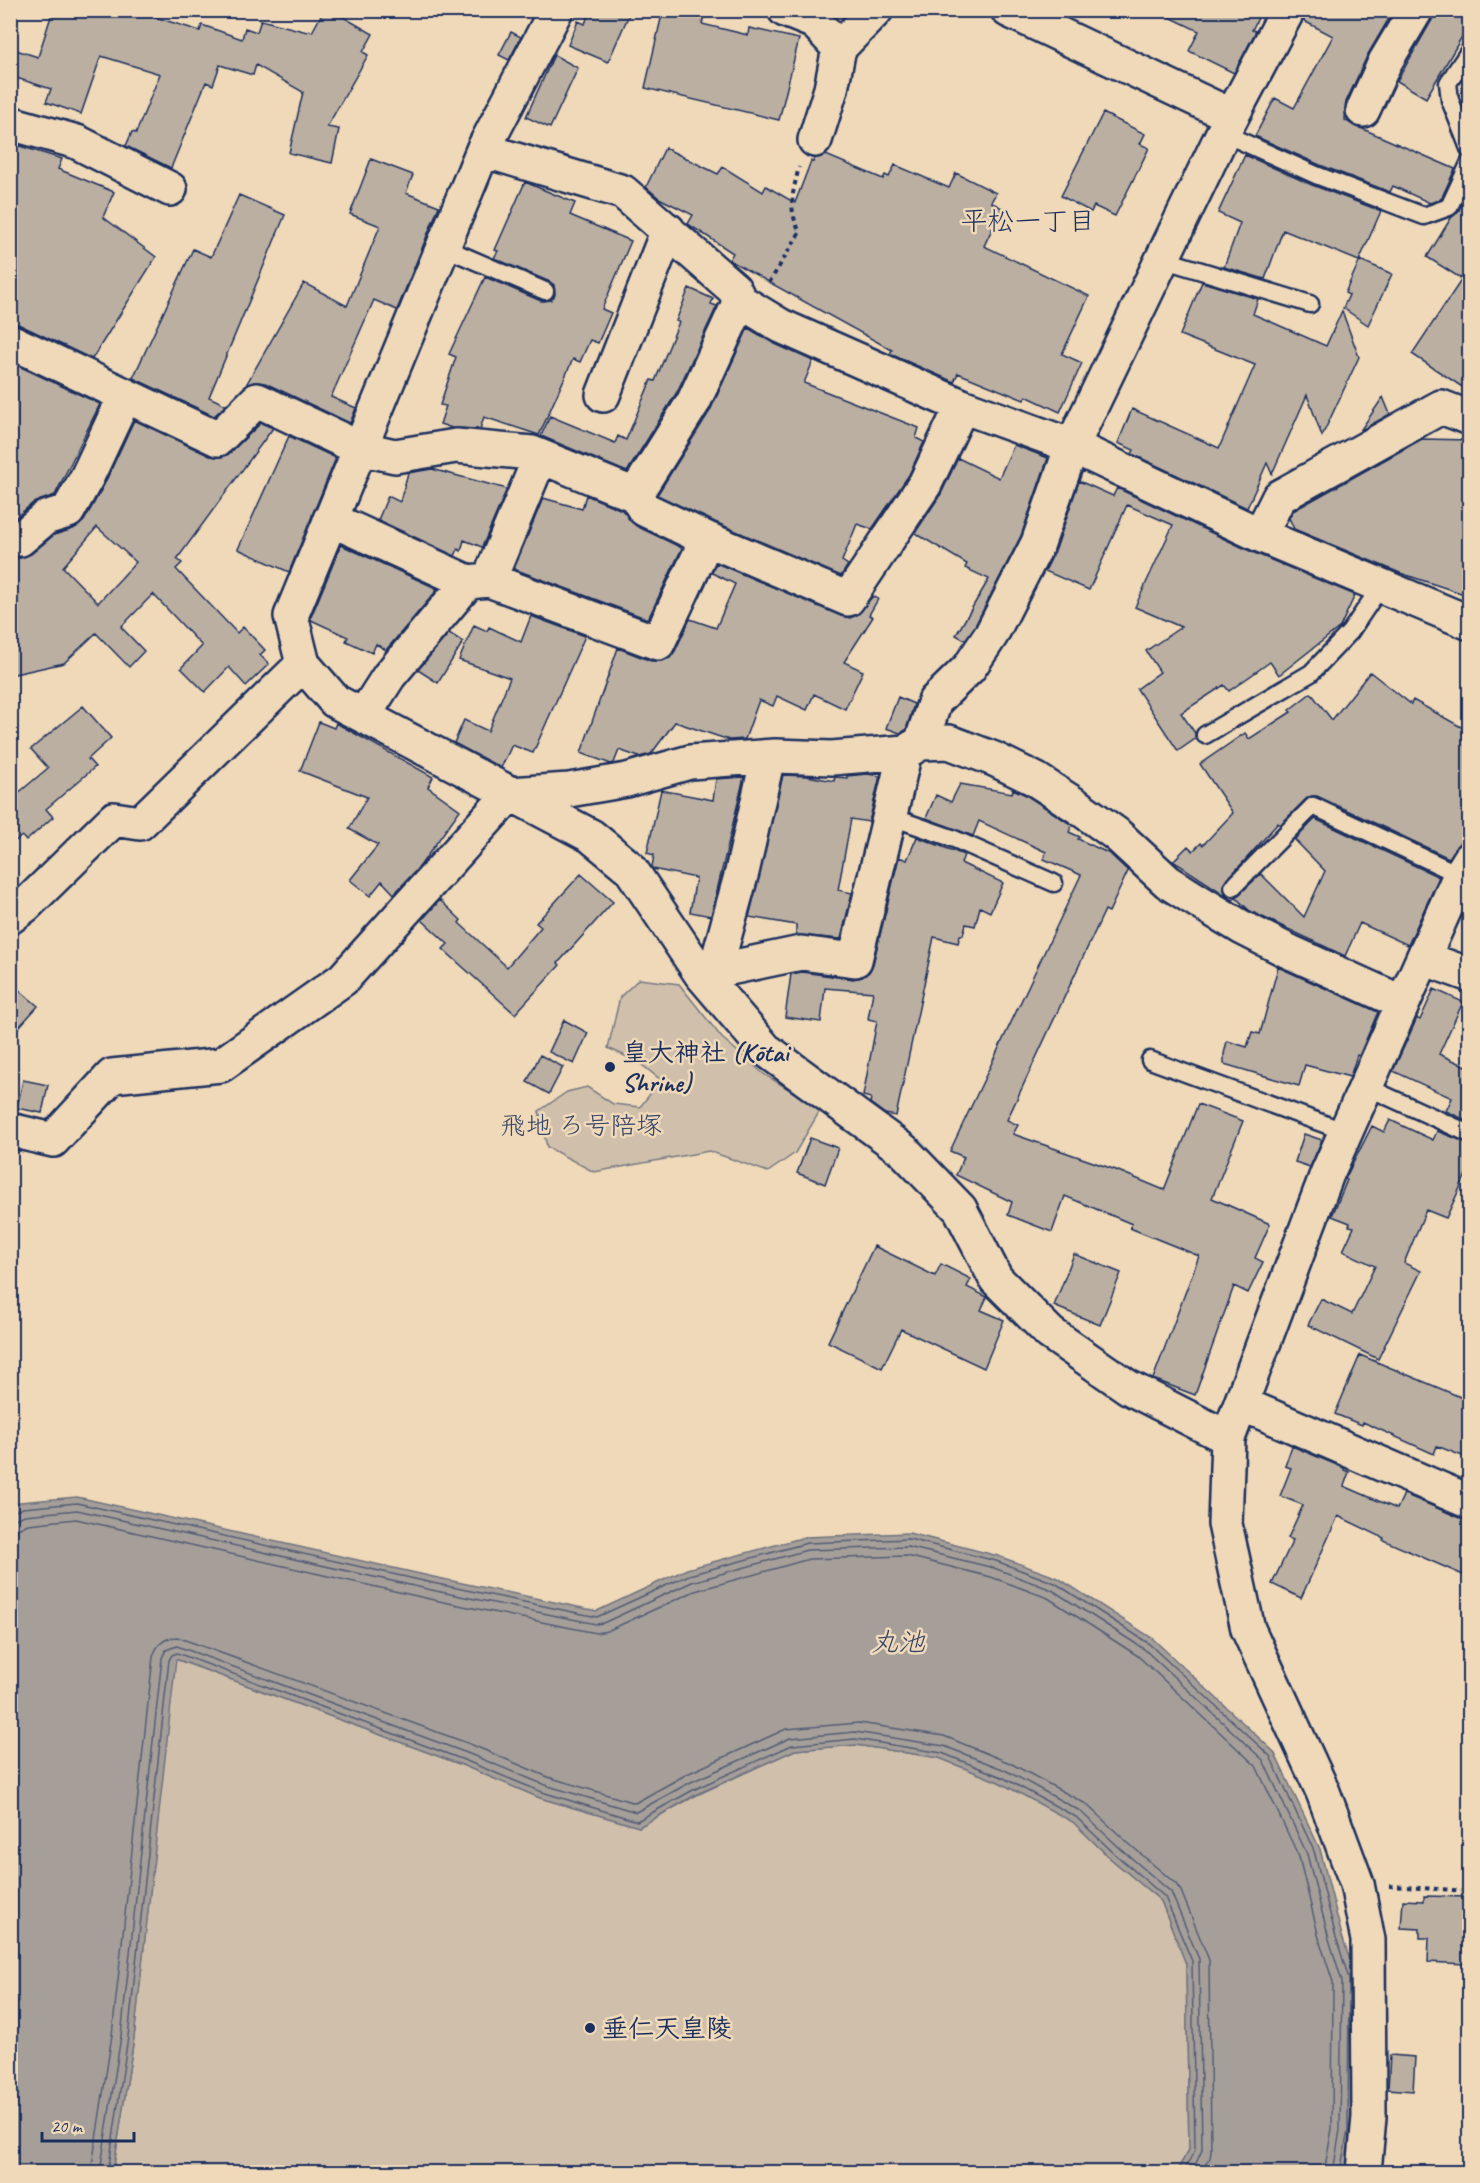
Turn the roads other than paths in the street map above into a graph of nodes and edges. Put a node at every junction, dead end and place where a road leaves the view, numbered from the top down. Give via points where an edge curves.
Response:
1 (556, 10) edge
2 (785, 10) edge
3 (876, 10) edge
4 (1008, 10) edge
5 (1288, 10) edge
6 (1416, 10) edge
7 (839, 48) junction
8 (1470, 50) edge
9 (1363, 110) dead end
10 (10, 123) edge
11 (1227, 125) junction
12 (815, 140) road end
13 (483, 150) junction
14 (1470, 151) edge
15 (1470, 162) edge
16 (170, 189) dead end
17 (668, 230) junction
18 (443, 247) junction
19 (1162, 259) junction
20 (545, 291) dead end
21 (1310, 304) dead end
22 (747, 305) junction
23 (10, 341) edge
24 (603, 395) dead end
25 (125, 396) junction
26 (962, 406) junction
27 (1470, 418) edge
28 (1072, 446) junction
29 (359, 447) junction
30 (540, 457) junction
31 (635, 495) junction
32 (330, 519) junction
33 (1260, 535) junction
34 (707, 538) junction
35 (10, 539) edge
36 (479, 581) junction
37 (1381, 586) junction
38 (1470, 623) edge
39 (303, 664) junction
40 (364, 716) junction
41 (1204, 735) dead end
42 (913, 747) junction
43 (768, 757) junction
44 (510, 794) junction
45 (889, 816) junction
46 (1465, 867) edge
47 (1054, 883) dead end
48 (1233, 887) dead end
49 (16, 903) edge
50 (1423, 958) junction
51 (708, 973) junction
52 (1470, 975) edge
53 (1403, 1003) junction
54 (1150, 1060) dead end
55 (1367, 1087) junction
56 (10, 1130) edge
57 (1346, 1132) junction
58 (1470, 1134) edge
59 (1242, 1404) junction
60 (1228, 1438) junction
61 (1470, 1502) edge
62 (1364, 2172) edge

1 - 13 street
2 - 7 street via 815,22
3 - 7 street
4 - 11 street
5 - 11 street
6 - 9 street via 1385,62
7 - 12 street
8 - 14 lane via 1448,83 1450,100
10 - 16 street via 77,142
11 - 15 lane via 1316,176 1424,216 1449,207
11 - 19 street
13 - 17 street via 623,192
13 - 18 street
17 - 22 street
17 - 24 street
18 - 20 lane
18 - 29 street
19 - 21 lane
19 - 28 street
22 - 26 street via 781,326
22 - 31 street via 694,401
23 - 25 street
25 - 29 street via 218,439 257,400
25 - 35 street via 68,511 45,518 20,539
26 - 28 street
26 - 34 street via 925,484 848,599
27 - 33 street via 1441,407 1279,496
28 - 33 street
28 - 42 street via 1038,543 992,635 969,668 935,701
29 - 30 street via 394,456 456,447 532,453
29 - 32 street
30 - 31 street
30 - 36 street
31 - 34 street via 644,509
32 - 36 street
32 - 39 street via 291,616
33 - 37 street
34 - 36 street via 658,643
36 - 40 street via 389,676
37 - 38 street
37 - 41 lane via 1350,632 1311,673
39 - 40 street via 335,701
39 - 49 street via 140,823 114,819
40 - 44 street
42 - 43 street via 832,758
42 - 45 street
42 - 53 street via 949,742 1035,779 1116,834 1168,882 1198,901 1288,951
43 - 44 street via 690,762 627,780 569,790
43 - 51 street via 742,872
44 - 51 street via 591,836 630,868
44 - 56 street via 343,979 221,1065 112,1076 53,1140
45 - 47 lane via 952,838
45 - 51 street via 855,960 801,953
46 - 48 lane via 1313,806
46 - 50 street
50 - 52 street
50 - 53 street
51 - 60 street via 765,1048 903,1150 960,1209 996,1279 1050,1333 1128,1388
53 - 55 street
54 - 57 lane
55 - 57 street
55 - 58 lane
57 - 59 street
59 - 60 street
59 - 61 street
60 - 62 street via 1225,1524 1248,1629 1323,1792 1357,1884 1368,1940 1369,2117

